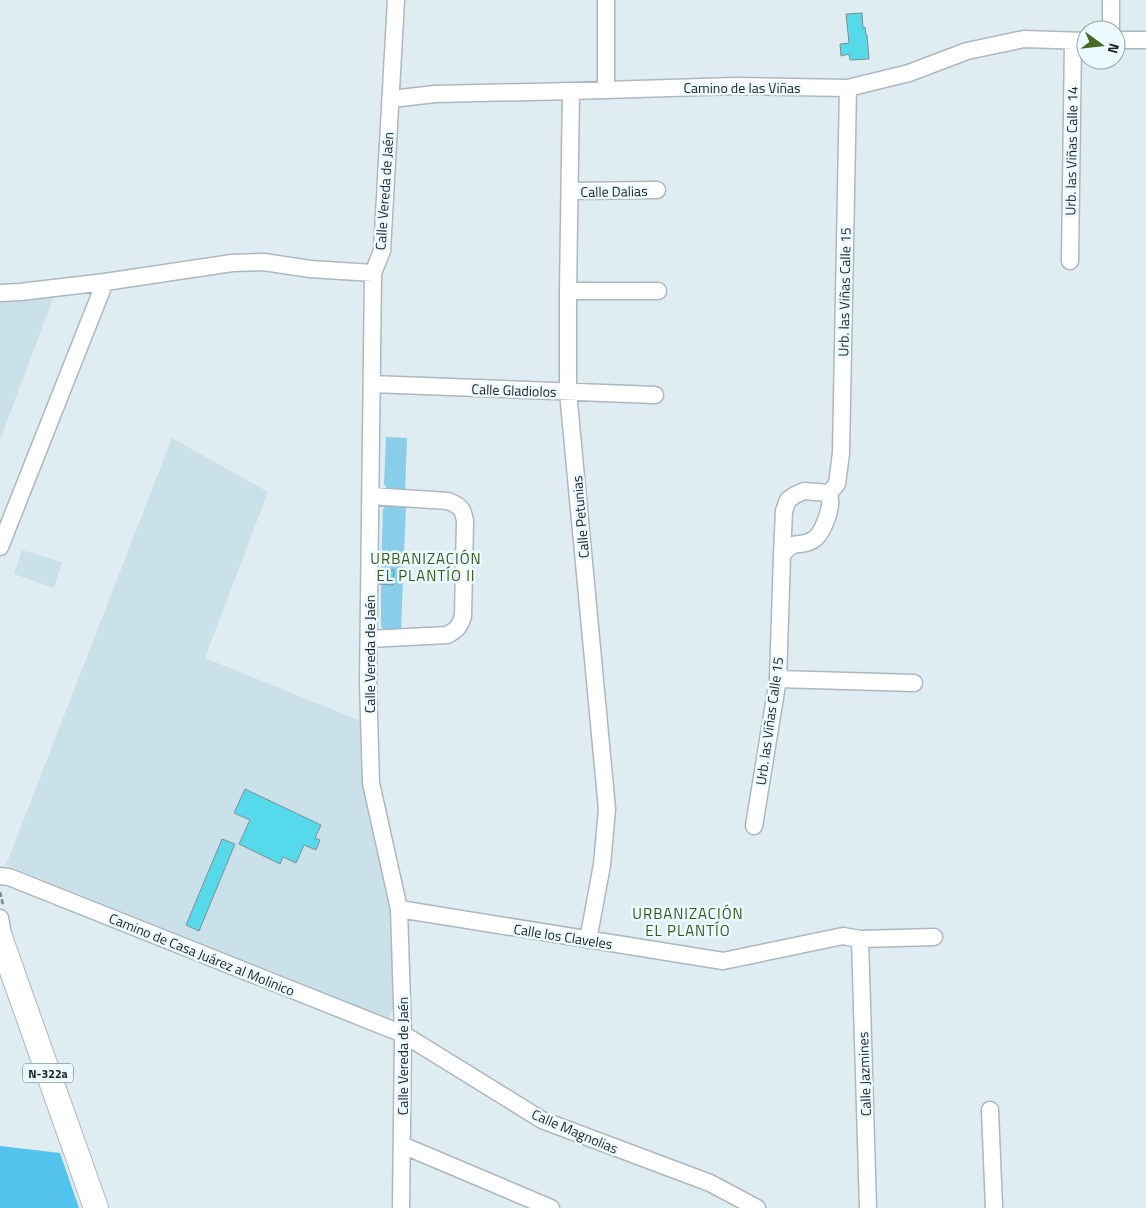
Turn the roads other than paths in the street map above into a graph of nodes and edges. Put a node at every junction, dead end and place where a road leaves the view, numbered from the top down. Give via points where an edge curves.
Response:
1 (396, 0) edge
2 (606, 0) edge
3 (1111, 0) edge
4 (1112, 20) edge
5 (1126, 40) edge
6 (1146, 40) edge
7 (1076, 41) edge
8 (1078, 70) edge
9 (848, 88) junction
10 (606, 90) junction
11 (571, 91) junction
12 (391, 99) junction
13 (658, 190) dead end
14 (570, 191) junction
15 (1070, 261) dead end
16 (374, 273) junction
17 (105, 282) junction
18 (568, 291) junction
19 (658, 292) dead end
20 (0, 293) edge
21 (372, 384) junction
22 (568, 392) junction
23 (655, 395) dead end
24 (829, 492) junction
25 (371, 496) junction
26 (0, 548) edge
27 (782, 555) junction
28 (369, 639) junction
29 (778, 679) junction
30 (914, 683) dead end
31 (754, 826) dead end
32 (0, 876) edge
33 (399, 909) junction
34 (0, 918) edge
35 (934, 937) dead end
36 (860, 939) junction
37 (588, 940) junction
38 (4, 948) edge
39 (403, 1034) junction
40 (990, 1110) dead end
41 (402, 1145) junction
42 (96, 1208) edge
43 (401, 1208) edge
44 (551, 1208) edge
45 (757, 1208) edge
46 (868, 1208) edge
47 (994, 1208) edge

1 - 12 street, Calle Vereda de Jaén
2 - 10 street
3 - 4 street
5 - 6 street
7 - 9 street, Camino de las Viñas via 1024,39 968,51 908,73
8 - 15 street, Urb. las Viñas Calle 14
9 - 10 street, Camino de las Viñas via 736,86
9 - 24 street, Urb. las Viñas Calle 15 via 842,453 838,484
10 - 11 street, Camino de las Viñas
11 - 12 street, Camino de las Viñas via 435,94
11 - 14 street, Calle Petunias
12 - 16 street, Calle Vereda de Jaén via 382,251
13 - 14 street, Calle Dalias
14 - 18 street, Calle Petunias
16 - 17 street via 232,262
16 - 21 street, Calle Vereda de Jaén
17 - 20 street
17 - 26 street
18 - 19 street
18 - 22 street, Calle Petunias
21 - 22 street, Calle Gladiolos
21 - 25 street, Calle Vereda de Jaén
22 - 23 street, Calle Gladiolos
22 - 37 street, Calle Petunias via 608,809 602,865
24 - 27 street, Urb. las Viñas Calle 15 via 830,504 823,529 814,540 793,544
24 - 27 street, Urb. las Viñas Calle 15 via 804,491 788,500 784,511
25 - 28 street, Calle Vereda de Jaén
25 - 28 street via 448,501 463,511 466,521 461,625 447,635
27 - 29 street, Urb. las Viñas Calle 15
28 - 33 street, Calle Vereda de Jaén via 372,783
29 - 30 street
29 - 31 street, Urb. las Viñas Calle 15
32 - 39 street, Camino de Casa Juárez al Molinico
33 - 37 street, Calle los Claveles
33 - 39 street, Calle Vereda de Jaén
34 - 38 street
35 - 36 street, Calle los Claveles
36 - 37 street, Calle los Claveles via 843,936 724,961
36 - 46 street, Calle Jazmines
38 - 42 highway, N-322a
39 - 41 street, Calle Vereda de Jaén
39 - 45 street, Calle Magnolias via 542,1120 710,1184
40 - 47 street
41 - 43 street, Calle Vereda de Jaén
41 - 44 street

